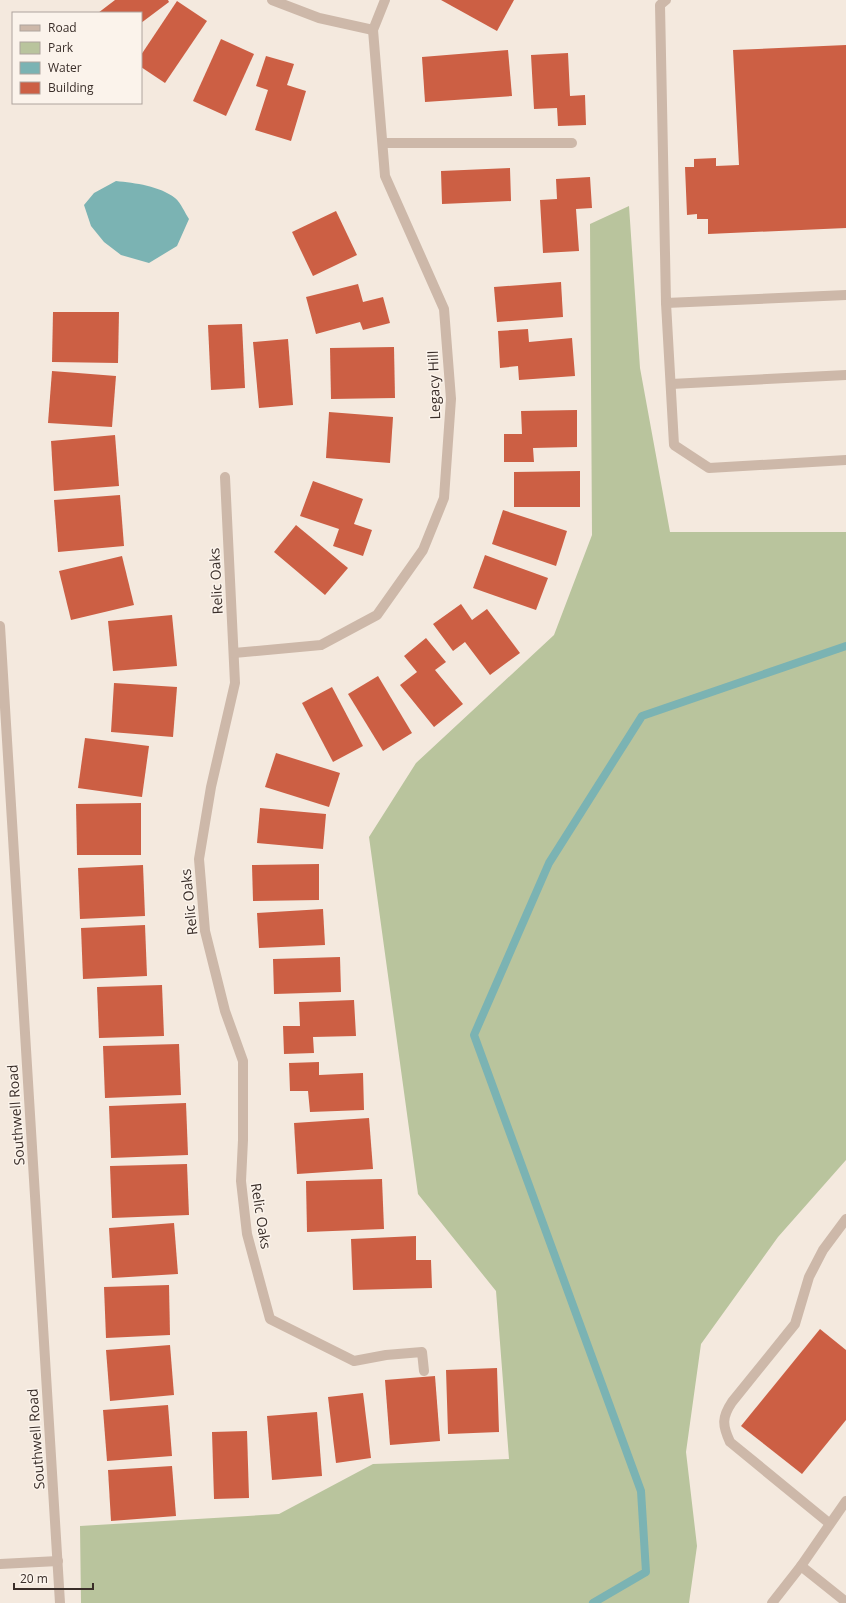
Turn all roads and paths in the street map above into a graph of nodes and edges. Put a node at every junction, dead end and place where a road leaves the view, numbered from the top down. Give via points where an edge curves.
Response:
1 (272, 0) edge
2 (385, 0) edge
3 (666, 0) edge
4 (373, 30) junction
5 (383, 143) junction
6 (572, 143) dead end
7 (846, 295) edge
8 (666, 303) junction
9 (846, 375) edge
10 (671, 384) junction
11 (846, 460) edge
12 (225, 477) dead end
13 (0, 626) edge
14 (234, 653) junction
15 (4, 777) edge
16 (846, 1219) edge
17 (424, 1371) dead end
18 (846, 1501) edge
19 (829, 1523) junction
20 (58, 1561) junction
21 (0, 1564) edge
22 (800, 1566) junction
23 (846, 1602) edge
24 (60, 1603) edge
25 (772, 1603) edge

1 - 4 street via 319,18
2 - 4 street, Legacy Hill
3 - 8 street via 660,5
4 - 5 street, Legacy Hill
5 - 6 street
5 - 14 street, Legacy Hill via 385,176 444,308 451,399 444,498 423,550 378,615 321,645
7 - 8 street
8 - 10 street
9 - 10 street
10 - 11 street via 674,445 709,468
12 - 14 street, Relic Oaks
13 - 15 street, Southwell Road
14 - 17 street, Relic Oaks via 235,683 211,787 198,859 205,931 225,1012 243,1061 241,1181 247,1234 270,1319 354,1361 422,1352
15 - 20 street, Southwell Road
16 - 19 street via 819,1256 809,1277 796,1324 724,1414 724,1430 730,1442
18 - 19 street
19 - 22 street
20 - 21 street
20 - 24 street, Southwell Road
22 - 23 street
22 - 25 street

